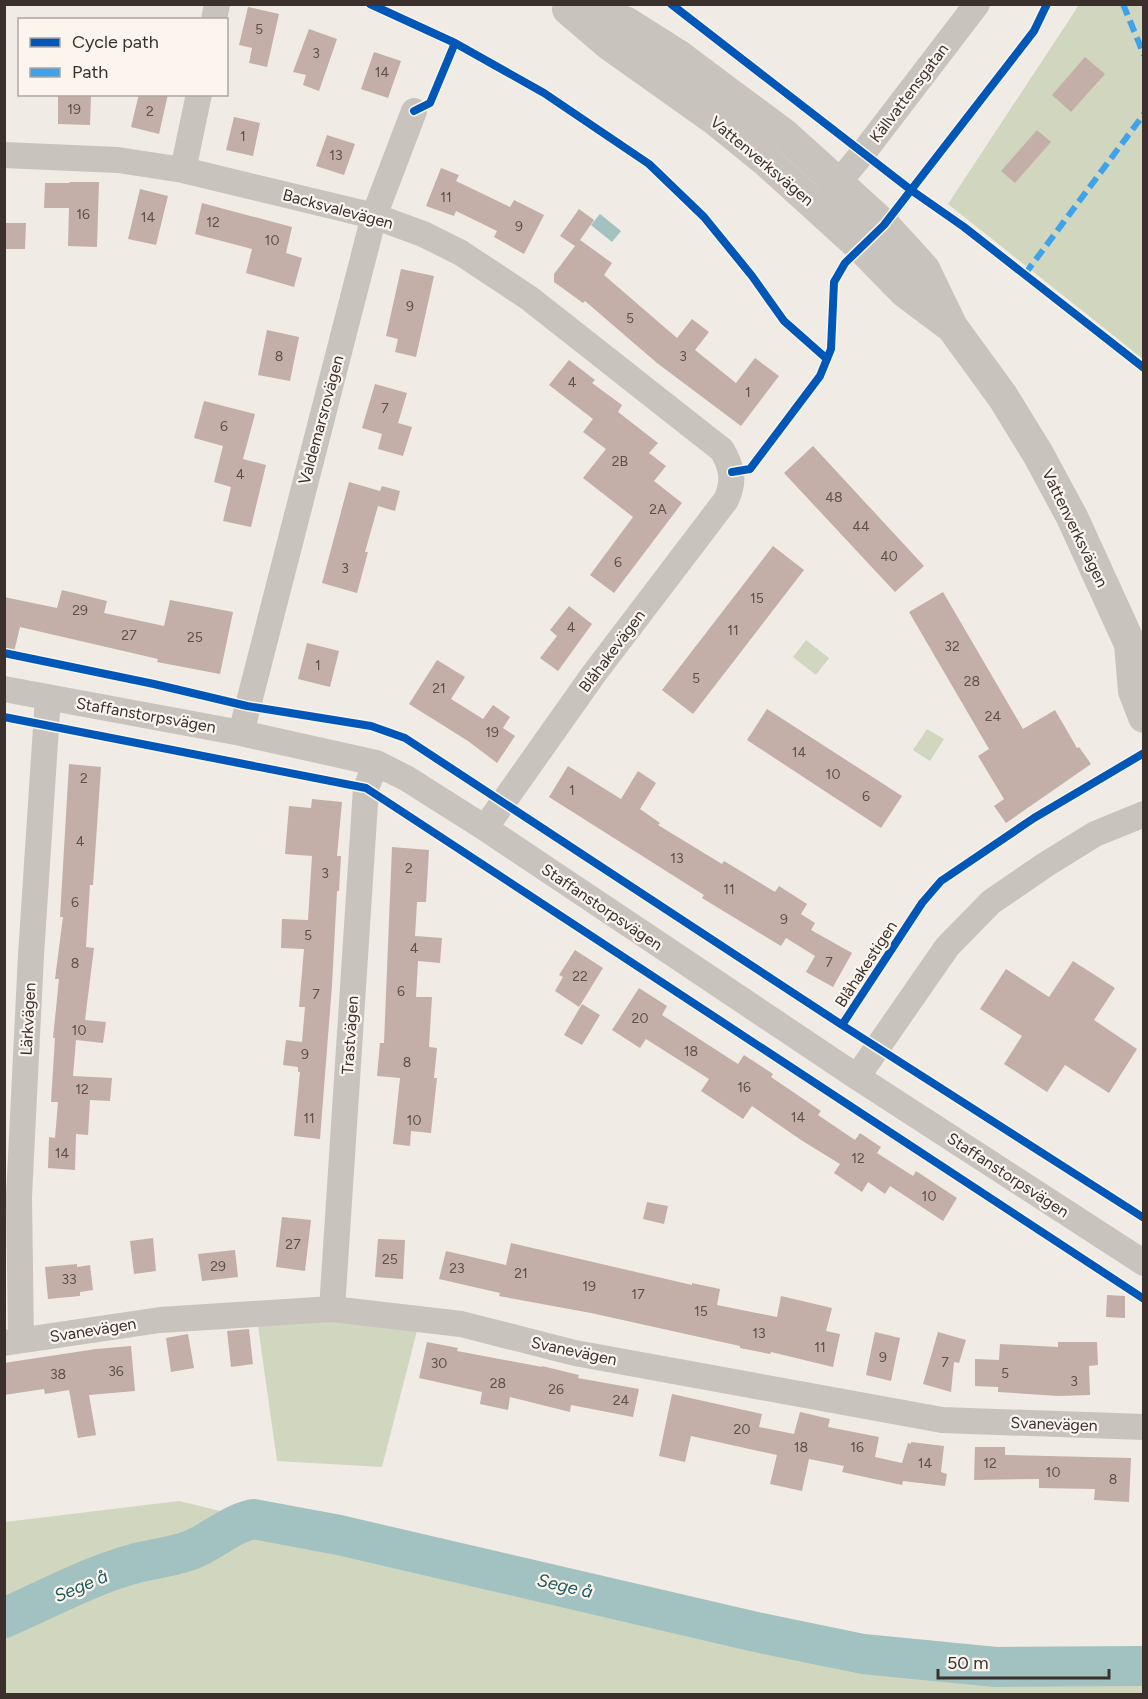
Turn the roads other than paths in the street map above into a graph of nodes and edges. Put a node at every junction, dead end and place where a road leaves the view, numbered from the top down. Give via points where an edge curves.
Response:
1 (563, 4) edge
2 (577, 4) edge
3 (977, 4) edge
4 (199, 96) edge
5 (414, 111) dead end
6 (4, 155) edge
7 (183, 170) junction
8 (838, 183) junction
9 (817, 207) junction
10 (374, 216) junction
11 (952, 327) junction
12 (732, 472) joint
13 (1137, 652) edge
14 (4, 689) edge
15 (48, 697) junction
16 (1143, 717) edge
17 (241, 733) junction
18 (376, 763) junction
19 (1143, 814) edge
20 (485, 828) junction
21 (858, 1077) junction
22 (1143, 1263) edge
23 (332, 1309) junction
24 (13, 1342) edge
25 (1143, 1427) edge

1 - 9 street, Vattenverksvägen via 610,45 725,128
2 - 8 street, Vattenverksvägen via 627,23 679,56 785,135
3 - 8 street, Källvattensgatan
4 - 7 street
5 - 10 street, Valdemarsrovägen
6 - 7 street, Backsvalevägen via 118,160
7 - 10 street, Backsvalevägen
8 - 9 street, Källvattensgatan
8 - 11 street, Vattenverksvägen via 924,269
9 - 11 street, Vattenverksvägen via 905,292
10 - 12 street, Backsvalevägen via 461,253 529,298 722,450
10 - 17 street, Valdemarsrovägen
11 - 13 street, Vattenverksvägen via 997,388 1038,454
12 - 20 street, Blåhakevägen via 730,491 719,510 592,675
13 - 16 street, Vattenverksvägen via 1134,691
14 - 15 street, Staffanstorpsvägen
15 - 17 street, Staffanstorpsvägen
15 - 24 street, Lärkvägen
17 - 18 street, Staffanstorpsvägen
18 - 20 street, Staffanstorpsvägen
18 - 23 street, Trastvägen via 366,788
19 - 21 street via 1095,834 990,902 947,947
20 - 21 street, Staffanstorpsvägen
21 - 22 street, Staffanstorpsvägen
23 - 24 street, Svanevägen via 160,1320
23 - 25 street, Svanevägen via 461,1324 575,1353 942,1420

